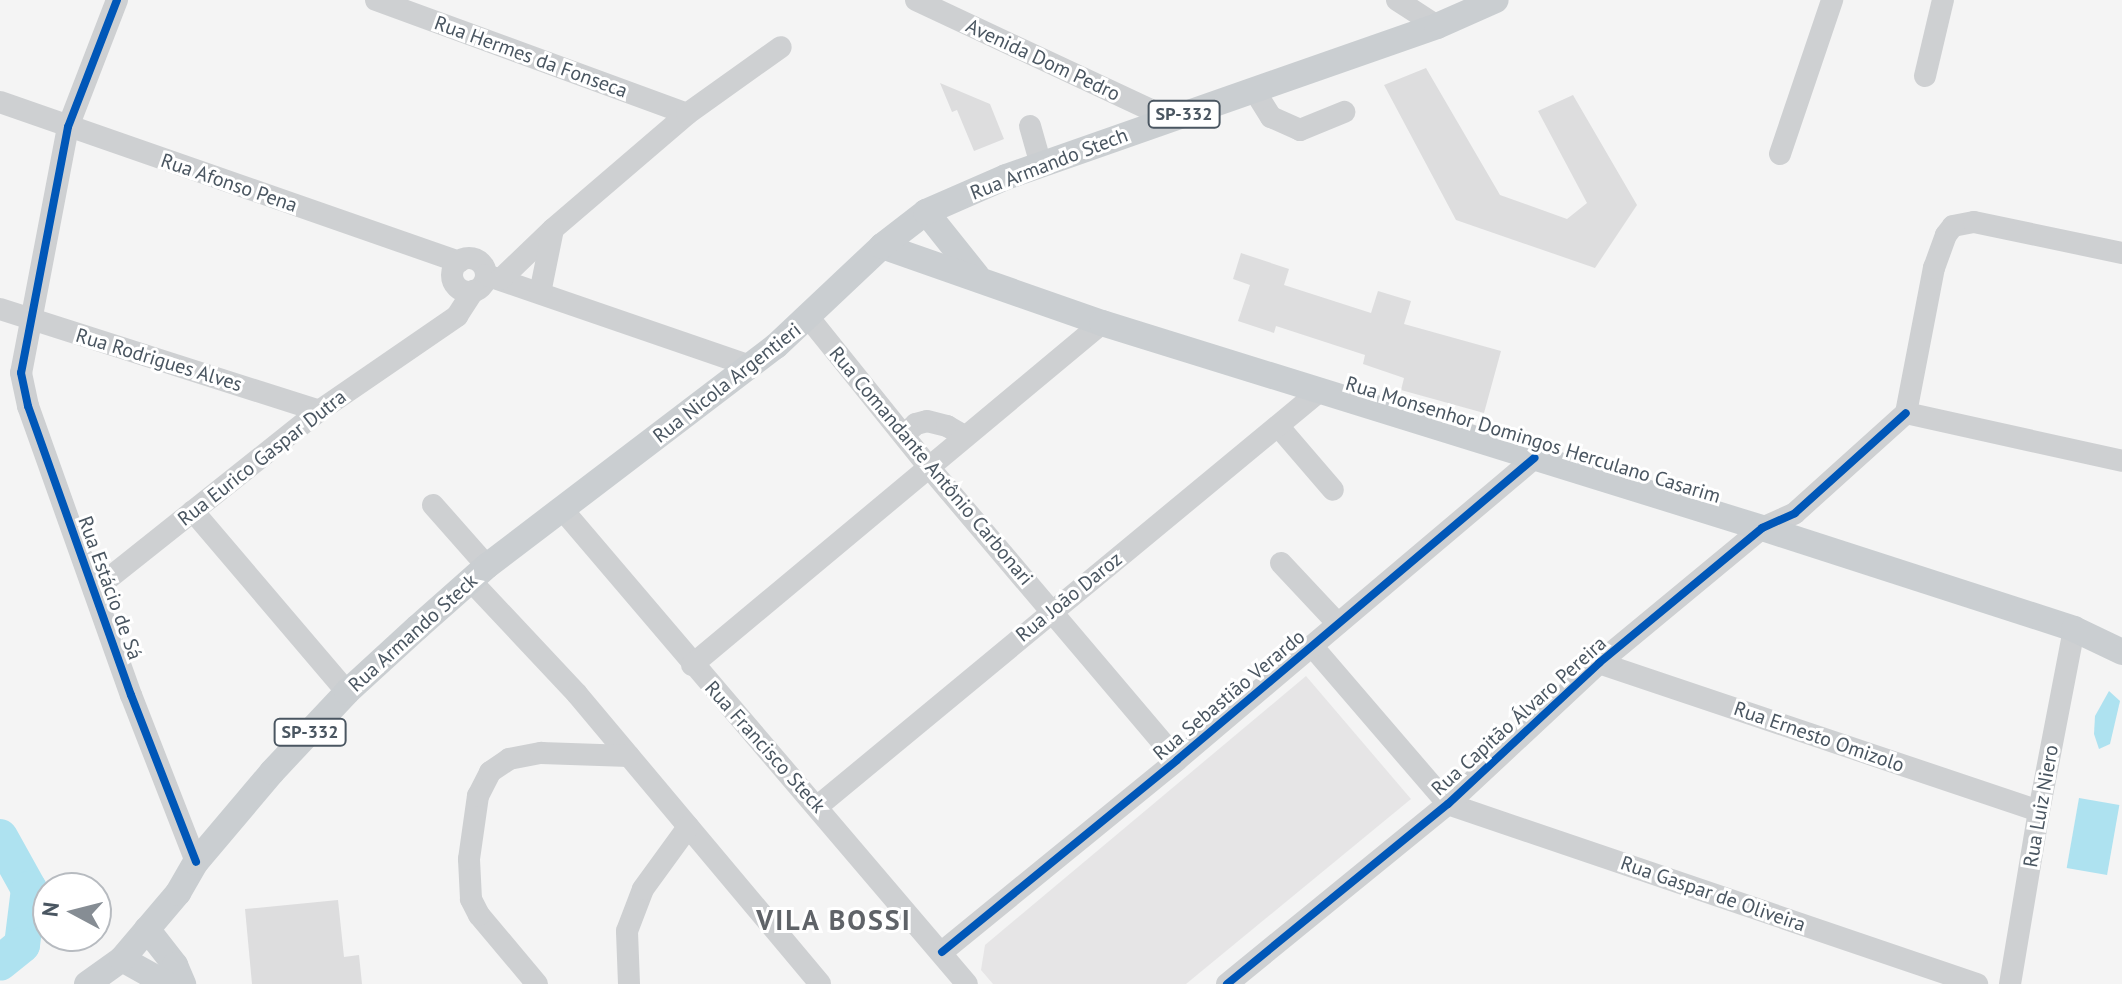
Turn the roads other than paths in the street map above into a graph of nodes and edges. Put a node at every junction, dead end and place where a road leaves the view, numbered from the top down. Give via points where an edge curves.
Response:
1 (117, 0) edge
2 (376, 0) edge
3 (916, 0) edge
4 (1397, 0) edge
5 (1496, 0) edge
6 (1832, 0) edge
7 (1943, 0) edge
8 (1437, 26) junction
9 (781, 47) dead end
10 (1925, 76) dead end
11 (1254, 90) junction
12 (0, 102) edge
13 (1344, 112) dead end
14 (687, 114) junction
15 (1170, 119) junction
16 (1030, 126) dead end
17 (68, 127) junction
18 (1780, 154) dead end
19 (1041, 165) junction
20 (926, 212) junction
21 (553, 229) junction
22 (882, 246) junction
23 (2122, 253) edge
24 (475, 278) junction
25 (983, 281) junction
26 (540, 293) junction
27 (0, 309) edge
28 (809, 318) junction
29 (29, 319) junction
30 (1102, 323) junction
31 (751, 366) junction
32 (1321, 390) junction
33 (319, 411) junction
34 (1906, 413) junction
35 (1278, 426) junction
36 (904, 435) junction
37 (964, 436) junction
38 (1535, 458) junction
39 (2122, 461) edge
40 (928, 466) junction
41 (1333, 490) dead end
42 (433, 505) dead end
43 (562, 509) junction
44 (193, 511) junction
45 (1762, 528) junction
46 (1281, 563) dead end
47 (479, 574) junction
48 (94, 590) junction
49 (1051, 612) junction
50 (1338, 624) junction
51 (2074, 629) junction
52 (1312, 646) junction
53 (2122, 652) edge
54 (1599, 663) junction
55 (692, 665) junction
56 (347, 692) junction
57 (629, 756) junction
58 (1177, 760) junction
59 (1448, 804) junction
60 (818, 806) junction
61 (2039, 811) junction
62 (688, 827) junction
63 (196, 862) junction
64 (147, 929) junction
65 (942, 952) junction
66 (122, 959) junction
67 (87, 984) edge
68 (167, 984) edge
69 (183, 984) edge
70 (537, 984) edge
71 (629, 984) edge
72 (820, 984) edge
73 (967, 984) edge
74 (1227, 984) edge
75 (1977, 984) edge
76 (2010, 984) edge

1 - 17 street, Rua Estácio de Sá
2 - 14 street, Rua Hermes da Fonseca
3 - 15 street, Avenida Dom Pedro
4 - 8 street
5 - 8 main road, Rua Armando Stech / SP-332
6 - 18 street
7 - 10 street
8 - 11 main road, Rua Armando Stech / SP-332
9 - 14 street, Rua Eurico Gaspar Dutra
11 - 13 street via 1271,117 1300,130
11 - 15 main road, Rua Armando Stech / SP-332
12 - 17 street, Rua Afonso Pena
14 - 21 street, Rua Eurico Gaspar Dutra
15 - 19 main road, Rua Armando Stech / SP-332
16 - 19 street
17 - 24 street, Rua Afonso Pena
17 - 29 street, Rua Estácio de Sá
19 - 20 main road, Rua Armando Stech / SP-332
20 - 22 main road, Rua Armando Stech / SP-332
20 - 25 main road, Rua Monsenhor Domingos Herculano Casarim
21 - 24 street, Rua Eurico Gaspar Dutra
21 - 26 street
22 - 25 main road, Rua Monsenhor Domingos Herculano Casarim
22 - 28 main road, Rua Nicola Argentieri / SP-332
23 - 34 street via 1974,222 1953,226 1934,268
24 - 26 street, Rua Afonso Pena
24 - 33 street, Rua Eurico Gaspar Dutra via 457,316
25 - 30 main road, Rua Monsenhor Domingos Herculano Casarim
26 - 31 street, Rua Afonso Pena
27 - 29 street, Rua Rodrigues Alves
28 - 31 main road, Rua Nicola Argentieri / SP-332
28 - 36 street, Rua Comandante Antônio Carbonari
29 - 33 street, Rua Rodrigues Alves
29 - 48 street, Rua Estácio de Sá via 21,373 28,406
30 - 32 main road, Rua Monsenhor Domingos Herculano Casarim
30 - 37 street
31 - 43 main road, Rua Nicola Argentieri / SP-332
32 - 35 street, Rua João Daroz
32 - 38 main road, Rua Monsenhor Domingos Herculano Casarim
33 - 44 street, Rua Eurico Gaspar Dutra
34 - 39 street
34 - 45 street, Rua Capitão Álvaro Pereira via 1795,513
35 - 41 street
35 - 49 street, Rua João Daroz
36 - 37 street via 927,421
36 - 40 street, Rua Comandante Antônio Carbonari
37 - 40 street
38 - 45 main road, Rua Monsenhor Domingos Herculano Casarim
38 - 50 street, Rua Sebastião Verardo
40 - 49 street, Rua Comandante Antônio Carbonari
40 - 55 street
42 - 47 street
43 - 47 main road, Rua Armando Steck / SP-332
43 - 55 street, Rua Francisco Steck
44 - 48 street, Rua Eurico Gaspar Dutra
44 - 56 street
45 - 51 main road, Rua Monsenhor Domingos Herculano Casarim
45 - 54 street, Rua Capitão Álvaro Pereira
46 - 50 street
47 - 56 main road, Rua Armando Steck / SP-332
47 - 57 street
48 - 63 street, Rua Estácio de Sá
49 - 58 street, Rua Comandante Antônio Carbonari
49 - 60 street, Rua João Daroz
50 - 52 street, Rua Sebastião Verardo
51 - 53 main road, Rua Monsenhor Domingos Herculano Casarim
51 - 61 street, Rua Luiz Niero
52 - 58 street, Rua Sebastião Verardo
52 - 59 street
54 - 59 street, Rua Capitão Álvaro Pereira
54 - 61 street, Rua Ernesto Omizolo
55 - 60 street, Rua Francisco Steck
56 - 63 main road, Rua Armando Steck / SP-332
57 - 62 street
57 - 70 street via 541,753 509,759 490,772 478,796 469,859 471,899
58 - 65 street, Rua Sebastião Verardo
59 - 74 street, Rua Capitão Álvaro Pereira
59 - 75 street, Rua Gaspar de Oliveira
60 - 65 street, Rua Francisco Steck
61 - 76 street, Rua Luiz Niero
62 - 71 street via 643,889 627,931
62 - 72 street
63 - 64 main road, Rua Armando Steck / SP-332
64 - 66 main road, Rua Armando Steck / SP-332
64 - 69 main road
65 - 73 street, Rua Francisco Steck
66 - 67 main road, Rua Armando Steck / SP-332
66 - 68 main road

